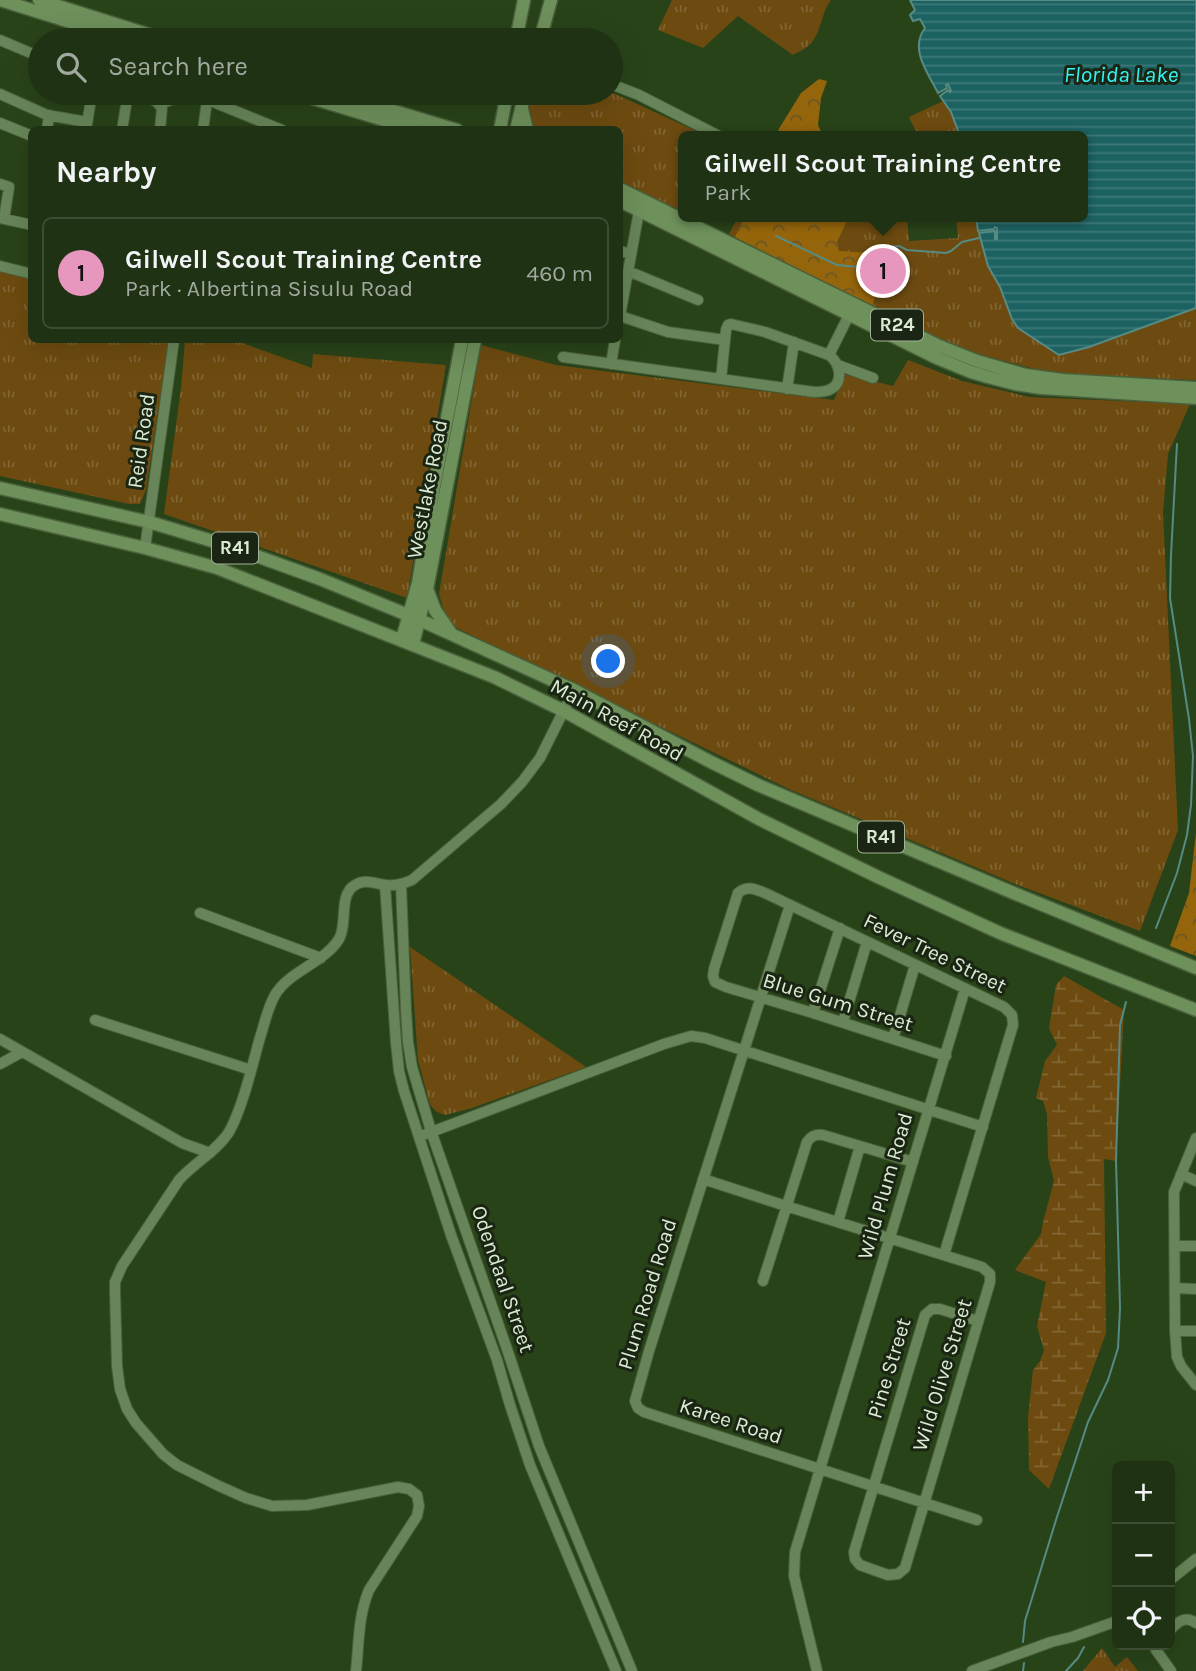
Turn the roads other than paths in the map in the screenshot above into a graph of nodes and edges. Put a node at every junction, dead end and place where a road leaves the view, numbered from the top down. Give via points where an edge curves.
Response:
1 (0, 0) edge
2 (39, 0) edge
3 (524, 0) edge
4 (551, 0) edge
5 (521, 15) junction
6 (547, 20) junction
7 (90, 28) edge
8 (128, 28) edge
9 (518, 28) edge
10 (544, 28) edge
11 (0, 40) edge
12 (28, 52) edge
13 (623, 89) edge
14 (0, 94) edge
15 (90, 105) edge
16 (126, 105) edge
17 (160, 105) edge
18 (207, 105) edge
19 (228, 105) edge
20 (335, 105) edge
21 (374, 105) edge
22 (505, 105) edge
23 (522, 105) edge
24 (524, 105) edge
25 (49, 115) junction
26 (0, 123) edge
27 (48, 126) edge
28 (87, 126) edge
29 (123, 126) edge
30 (160, 126) edge
31 (204, 126) edge
32 (273, 126) edge
33 (404, 126) edge
34 (444, 126) edge
35 (501, 126) edge
36 (517, 126) edge
37 (526, 126) edge
38 (709, 131) edge
39 (28, 134) edge
40 (0, 184) edge
41 (623, 191) edge
42 (623, 203) edge
43 (639, 211) junction
44 (2, 218) edge
45 (678, 219) edge
46 (684, 222) edge
47 (28, 224) edge
48 (623, 252) edge
49 (631, 254) junction
50 (0, 266) edge
51 (628, 271) junction
52 (28, 273) edge
53 (623, 286) edge
54 (698, 300) dead end
55 (852, 309) junction
56 (623, 317) edge
57 (725, 340) junction
58 (793, 342) junction
59 (174, 343) edge
60 (461, 343) edge
61 (474, 343) edge
62 (614, 343) edge
63 (829, 355) junction
64 (564, 357) dead end
65 (611, 364) junction
66 (838, 365) junction
67 (873, 378) dead end
68 (721, 379) junction
69 (1196, 388) edge
70 (787, 389) junction
71 (1196, 398) edge
72 (0, 488) edge
73 (0, 514) edge
74 (149, 522) junction
75 (145, 548) junction
76 (427, 589) junction
77 (414, 617) junction
78 (451, 633) junction
79 (407, 642) junction
80 (574, 690) junction
81 (564, 711) junction
82 (385, 885) junction
83 (401, 885) junction
84 (790, 905) junction
85 (200, 913) dead end
86 (840, 928) junction
87 (867, 942) junction
88 (321, 958) junction
89 (915, 965) junction
90 (1196, 968) edge
91 (718, 984) joint
92 (965, 989) junction
93 (761, 998) junction
94 (1196, 1010) edge
95 (813, 1013) junction
96 (95, 1020) dead end
97 (843, 1022) junction
98 (0, 1039) edge
99 (893, 1039) junction
100 (745, 1051) junction
101 (22, 1052) junction
102 (946, 1056) junction
103 (0, 1064) edge
104 (251, 1070) junction
105 (928, 1109) junction
106 (983, 1127) junction
107 (431, 1131) junction
108 (419, 1136) junction
109 (1196, 1138) edge
110 (860, 1146) junction
111 (210, 1153) junction
112 (913, 1162) junction
113 (1181, 1174) junction
114 (704, 1179) junction
115 (1196, 1181) edge
116 (786, 1206) junction
117 (838, 1222) junction
118 (890, 1238) junction
119 (1175, 1246) junction
120 (1196, 1246) edge
121 (944, 1255) junction
122 (763, 1281) dead end
123 (1175, 1288) junction
124 (1196, 1289) edge
125 (978, 1321) junction
126 (1175, 1331) junction
127 (1196, 1331) edge
128 (1196, 1385) edge
129 (635, 1401) joint
130 (821, 1471) junction
131 (873, 1488) junction
132 (924, 1504) junction
133 (977, 1521) dead end
134 (1196, 1559) edge
135 (1196, 1565) edge
136 (1175, 1576) edge
137 (1175, 1582) edge
138 (1112, 1620) edge
139 (1196, 1623) edge
140 (1175, 1626) edge
141 (1156, 1650) edge
142 (356, 1671) edge
143 (616, 1671) edge
144 (632, 1671) edge
145 (817, 1671) edge
146 (972, 1671) edge
147 (1171, 1671) edge

1 - 7 main road
2 - 8 main road
3 - 5 main road
4 - 6 main road
5 - 6 main road
5 - 9 main road
6 - 10 main road
11 - 12 street
13 - 38 street
14 - 25 street
15 - 28 street
16 - 29 street
17 - 30 street
18 - 31 street
19 - 32 street
20 - 33 main road
21 - 34 main road
22 - 35 main road
23 - 36 main road
24 - 37 main road
25 - 27 street
25 - 28 street
26 - 39 street
40 - 44 street via 9,187
41 - 45 main road, R24
42 - 43 main road, R24
43 - 49 street
43 - 55 main road, R24
44 - 47 street
46 - 55 main road, R24
48 - 49 street
49 - 51 street
50 - 52 street
51 - 53 street
51 - 54 street
55 - 63 street
55 - 69 main road, R24 via 957,354 1026,375
55 - 71 main road, R24 via 956,366 1015,384
56 - 57 street via 668,331
57 - 58 street via 727,327 733,324
57 - 68 street
58 - 63 street
58 - 70 street
59 - 74 street, Reid Road
60 - 77 main road, Westlake Road
61 - 76 main road, Westlake Road
62 - 65 street
63 - 66 street
64 - 65 street
65 - 68 street
66 - 67 street
66 - 70 street via 837,382 830,390
68 - 70 street
72 - 74 main road, Main Reef Road / R41
73 - 75 main road, Main Reef Road / R41
74 - 75 street, Reid Road
74 - 77 main road, Main Reef Road / R41 via 229,546
75 - 79 main road, Main Reef Road / R41 via 245,578
76 - 77 main road, Westlake Road
76 - 78 main road
77 - 78 main road, Main Reef Road / R41
77 - 79 main road, Westlake Road
78 - 80 main road, Main Reef Road / R41
79 - 81 main road, Main Reef Road / R41
80 - 81 street
80 - 90 main road, Main Reef Road / R41 via 758,785
81 - 83 street via 522,782 420,874
81 - 94 main road, Main Reef Road / R41 via 760,819 878,877 1000,933
82 - 83 street
82 - 88 street via 374,881 352,886 347,892 341,935
82 - 108 street via 399,1070
83 - 107 street, Odendaal Street via 408,1042
84 - 86 street, Fever Tree Street
84 - 91 street, Fever Tree Street via 753,888 738,893 713,973
84 - 93 street, Plum Road Road
85 - 88 street
86 - 87 street, Fever Tree Street
86 - 95 street
87 - 89 street, Fever Tree Street
87 - 97 street
88 - 104 street via 275,994
89 - 92 street, Fever Tree Street
89 - 99 street
91 - 93 street, Blue Gum Street
92 - 102 street
92 - 106 street, Fever Tree Street via 1009,1011 1013,1020
93 - 95 street, Blue Gum Street
93 - 100 street, Plum Road Road
95 - 97 street, Blue Gum Street
96 - 104 street
97 - 99 street, Blue Gum Street
98 - 101 street
99 - 102 street, Blue Gum Street
100 - 105 street, Wild Plum Road
100 - 107 street, Wild Plum Road via 686,1037
100 - 114 street, Plum Road Road
101 - 103 street
101 - 111 street via 182,1143
102 - 105 street
104 - 111 street via 233,1123
105 - 106 street
105 - 112 street, Wild Plum Road
106 - 121 street, Fever Tree Street
107 - 108 street, Wild Plum Road
107 - 144 street, Odendaal Street via 538,1446
108 - 143 street, Odendaal Street via 530,1465
109 - 113 street
110 - 112 street
110 - 116 street via 811,1136
110 - 117 street
111 - 142 street via 179,1180 118,1274 114,1292 120,1389 136,1423 163,1454 246,1498 283,1507 388,1488 406,1488 417,1495 416,1516 364,1603
112 - 118 street, Wild Plum Road
113 - 115 street
113 - 119 street via 1174,1192
114 - 116 street, Wild Olive Street
114 - 129 street, Plum Road Road
116 - 117 street, Wild Olive Street
116 - 122 street
117 - 118 street, Wild Olive Street
118 - 121 street, Wild Olive Street
118 - 130 street, Wild Plum Road
119 - 120 street
119 - 123 street
121 - 125 street, Wild Olive Street via 990,1274
123 - 124 street
123 - 126 street
125 - 131 street, Pine Street via 940,1309 925,1315
125 - 132 street, Wild Olive Street
126 - 127 street
126 - 128 street via 1178,1362
129 - 130 street, Karee Road via 644,1412
130 - 131 street, Karee Road
130 - 145 street, Wild Plum Road via 793,1565
131 - 132 street, Karee Road
131 - 132 street, Wild Olive Street via 854,1555 863,1567 888,1575 905,1568
132 - 133 street, Karee Road
134 - 136 street
135 - 137 street
138 - 146 street
139 - 140 street via 1185,1619
141 - 147 street

